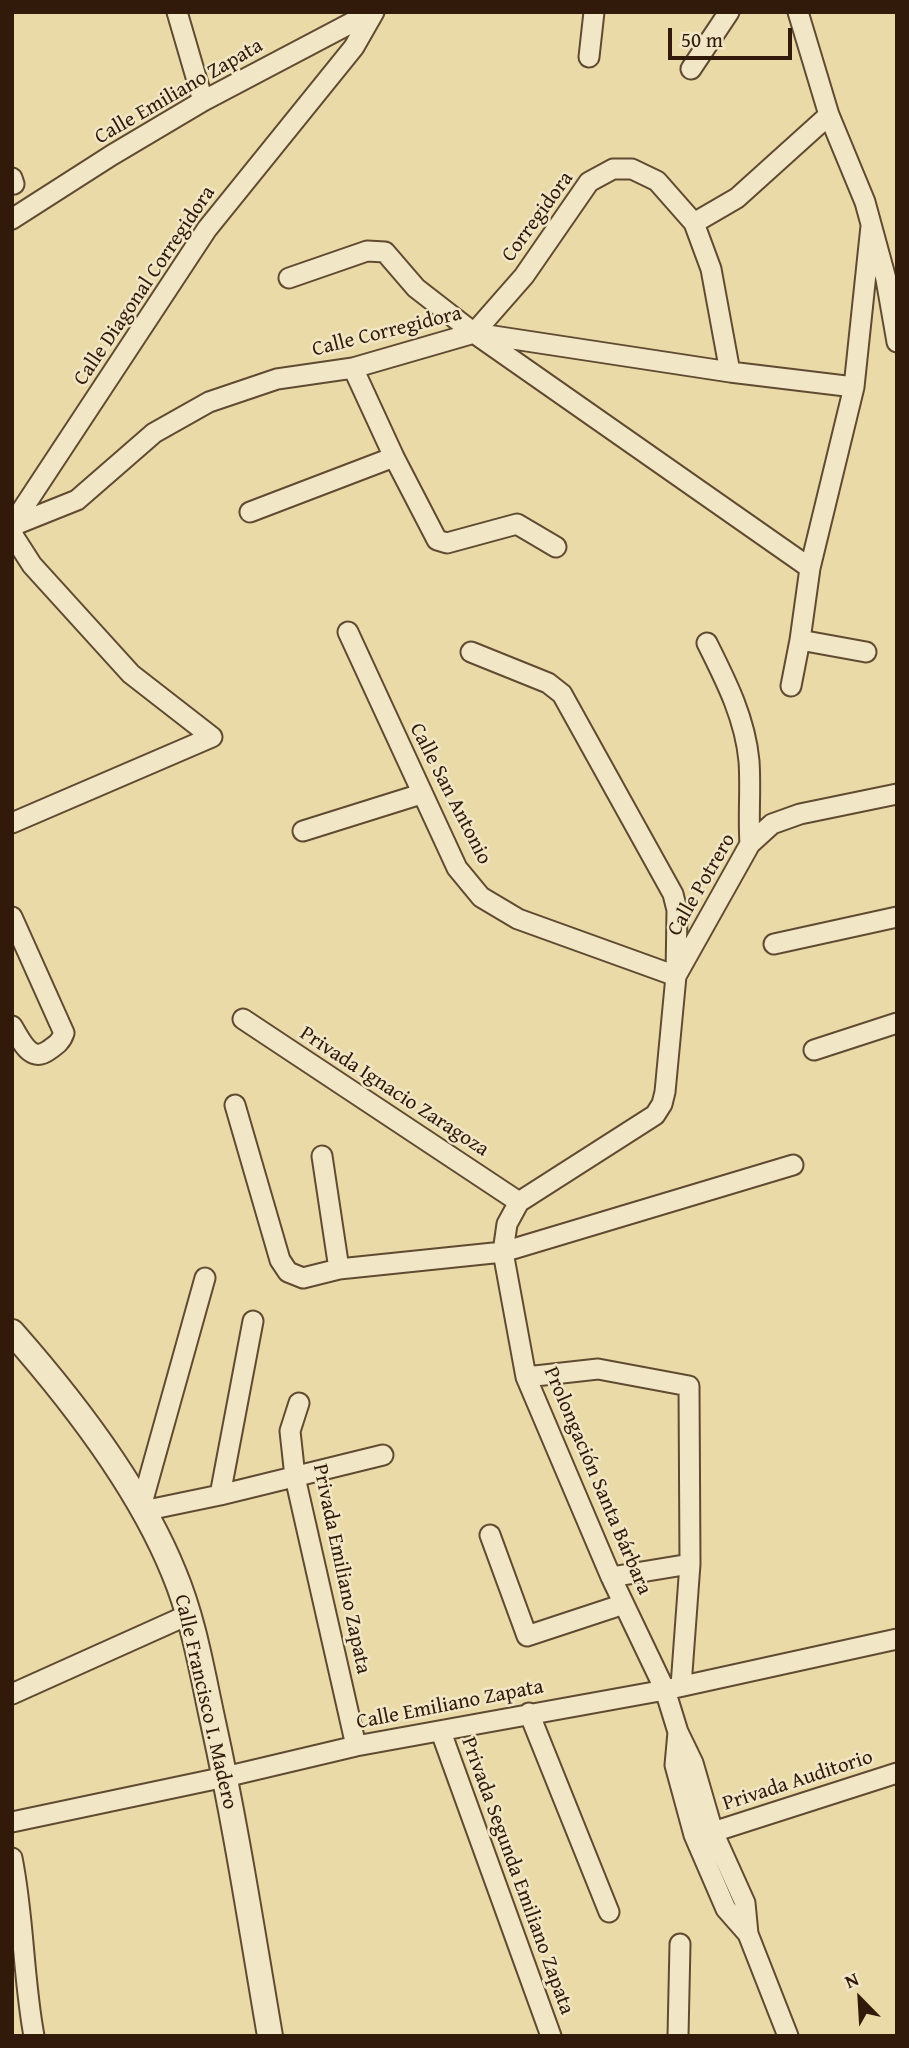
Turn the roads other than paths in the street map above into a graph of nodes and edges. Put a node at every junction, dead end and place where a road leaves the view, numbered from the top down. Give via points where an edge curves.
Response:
1 (177, 12) edge
2 (373, 12) edge
3 (594, 12) edge
4 (729, 12) edge
5 (798, 12) edge
6 (589, 57) dead end
7 (691, 69) dead end
8 (203, 101) junction
9 (829, 115) junction
10 (12, 219) edge
11 (694, 223) junction
12 (871, 226) junction
13 (289, 278) dead end
14 (474, 333) junction
15 (897, 342) edge
16 (354, 368) junction
17 (730, 372) junction
18 (854, 387) junction
19 (394, 457) junction
20 (250, 512) dead end
21 (12, 526) edge
22 (556, 547) dead end
23 (810, 568) junction
24 (348, 632) dead end
25 (800, 640) junction
26 (707, 643) dead end
27 (471, 652) dead end
28 (866, 652) dead end
29 (791, 687) dead end
30 (421, 794) junction
31 (897, 794) edge
32 (12, 822) edge
33 (303, 831) dead end
34 (750, 844) junction
35 (12, 917) edge
36 (897, 917) edge
37 (774, 944) dead end
38 (676, 976) junction
39 (243, 1020) dead end
40 (897, 1023) edge
41 (12, 1026) edge
42 (814, 1050) dead end
43 (235, 1105) dead end
44 (322, 1156) dead end
45 (793, 1165) dead end
46 (519, 1202) junction
47 (503, 1252) junction
48 (338, 1269) junction
49 (205, 1278) dead end
50 (253, 1321) dead end
51 (12, 1332) edge
52 (526, 1377) junction
53 (299, 1403) dead end
54 (383, 1455) dead end
55 (295, 1477) junction
56 (220, 1495) junction
57 (142, 1509) junction
58 (490, 1535) dead end
59 (690, 1564) junction
60 (611, 1577) junction
61 (624, 1604) junction
62 (190, 1614) junction
63 (897, 1639) edge
64 (673, 1688) junction
65 (12, 1694) edge
66 (529, 1713) junction
67 (441, 1732) junction
68 (678, 1732) junction
69 (356, 1746) junction
70 (897, 1773) edge
71 (225, 1777) junction
72 (12, 1822) edge
73 (713, 1832) junction
74 (12, 1858) edge
75 (15, 1892) edge
76 (609, 1912) dead end
77 (747, 1934) junction
78 (680, 1944) dead end
79 (20, 2006) edge
80 (34, 2036) edge
81 (270, 2036) edge
82 (551, 2036) edge
83 (678, 2036) edge
84 (788, 2036) edge

1 - 8 street
2 - 8 street, Calle Emiliano Zapata
2 - 21 street, Calle Diagonal Corregidora via 355,47 206,229
3 - 6 street
4 - 7 street
5 - 9 street
8 - 10 street, Calle Emiliano Zapata
9 - 11 street via 737,198
9 - 12 street
11 - 14 street, Corregidora via 657,181 632,169 613,169 589,182 524,276
11 - 17 street, Corregidora via 710,269
12 - 15 street
12 - 18 street
13 - 14 street via 367,251 385,252 416,288
14 - 16 street, Calle Corregidora
14 - 17 street, Calle Corregidora
14 - 23 street
16 - 19 street
16 - 21 street, Calle Corregidora via 277,379 209,402 154,433 77,500
17 - 18 street, Calle Corregidora
18 - 23 street
19 - 20 street
19 - 22 street via 437,540 447,543 517,524
21 - 32 street via 32,565 131,674 212,737
23 - 25 street
24 - 30 street, Calle San Antonio
25 - 28 street
25 - 29 street
26 - 34 street via 742,720 749,761
27 - 38 street via 548,683 562,694 673,894
30 - 33 street
30 - 38 street, Calle San Antonio via 457,868 481,897 518,919
31 - 34 street, Calle Potrero via 800,814 772,824
34 - 38 street, Calle Potrero
35 - 41 street via 64,1033 44,1054 34,1055
36 - 37 street
38 - 46 street via 665,1092 655,1115
39 - 46 street, Privada Ignacio Zaragoza
40 - 42 street
43 - 48 street via 280,1259 288,1272 303,1278
44 - 48 street
45 - 47 street
46 - 47 street, Prolongación Santa Bárbara via 507,1224
47 - 48 street
47 - 52 street, Prolongación Santa Bárbara
49 - 57 street
50 - 56 street
51 - 57 street, Calle Francisco I. Madero via 90,1429
52 - 59 street via 598,1369 689,1386
52 - 60 street, Prolongación Santa Bárbara
53 - 55 street, Privada Emiliano Zapata via 290,1431
54 - 55 street
55 - 56 street
55 - 69 street, Privada Emiliano Zapata
56 - 57 street
57 - 62 street, Calle Francisco I. Madero
58 - 61 street via 527,1636
59 - 60 street
59 - 64 street
60 - 61 street, Prolongación Santa Bárbara
61 - 64 street, Prolongación Santa Bárbara
62 - 65 street
62 - 71 street, Calle Francisco I. Madero
63 - 64 street, Calle Emiliano Zapata
64 - 66 street, Calle Emiliano Zapata
64 - 68 street, Prolongación Santa Bárbara
66 - 67 street, Calle Emiliano Zapata
66 - 76 street
67 - 69 street, Calle Emiliano Zapata
67 - 82 street, Privada Segunda Emiliano Zapata
68 - 73 street, Prolongación Santa Bárbara via 693,1763
68 - 77 street, Prolongación Santa Bárbara via 675,1765 694,1835 726,1909
69 - 71 street, Calle Emiliano Zapata
70 - 73 street, Privada Auditorio
71 - 72 street, Calle Emiliano Zapata
71 - 81 street, Calle Francisco I. Madero
73 - 77 street, Prolongación Santa Bárbara via 745,1903
74 - 75 street
75 - 79 street
77 - 84 street, Prolongación Santa Bárbara
78 - 83 street
79 - 80 street

